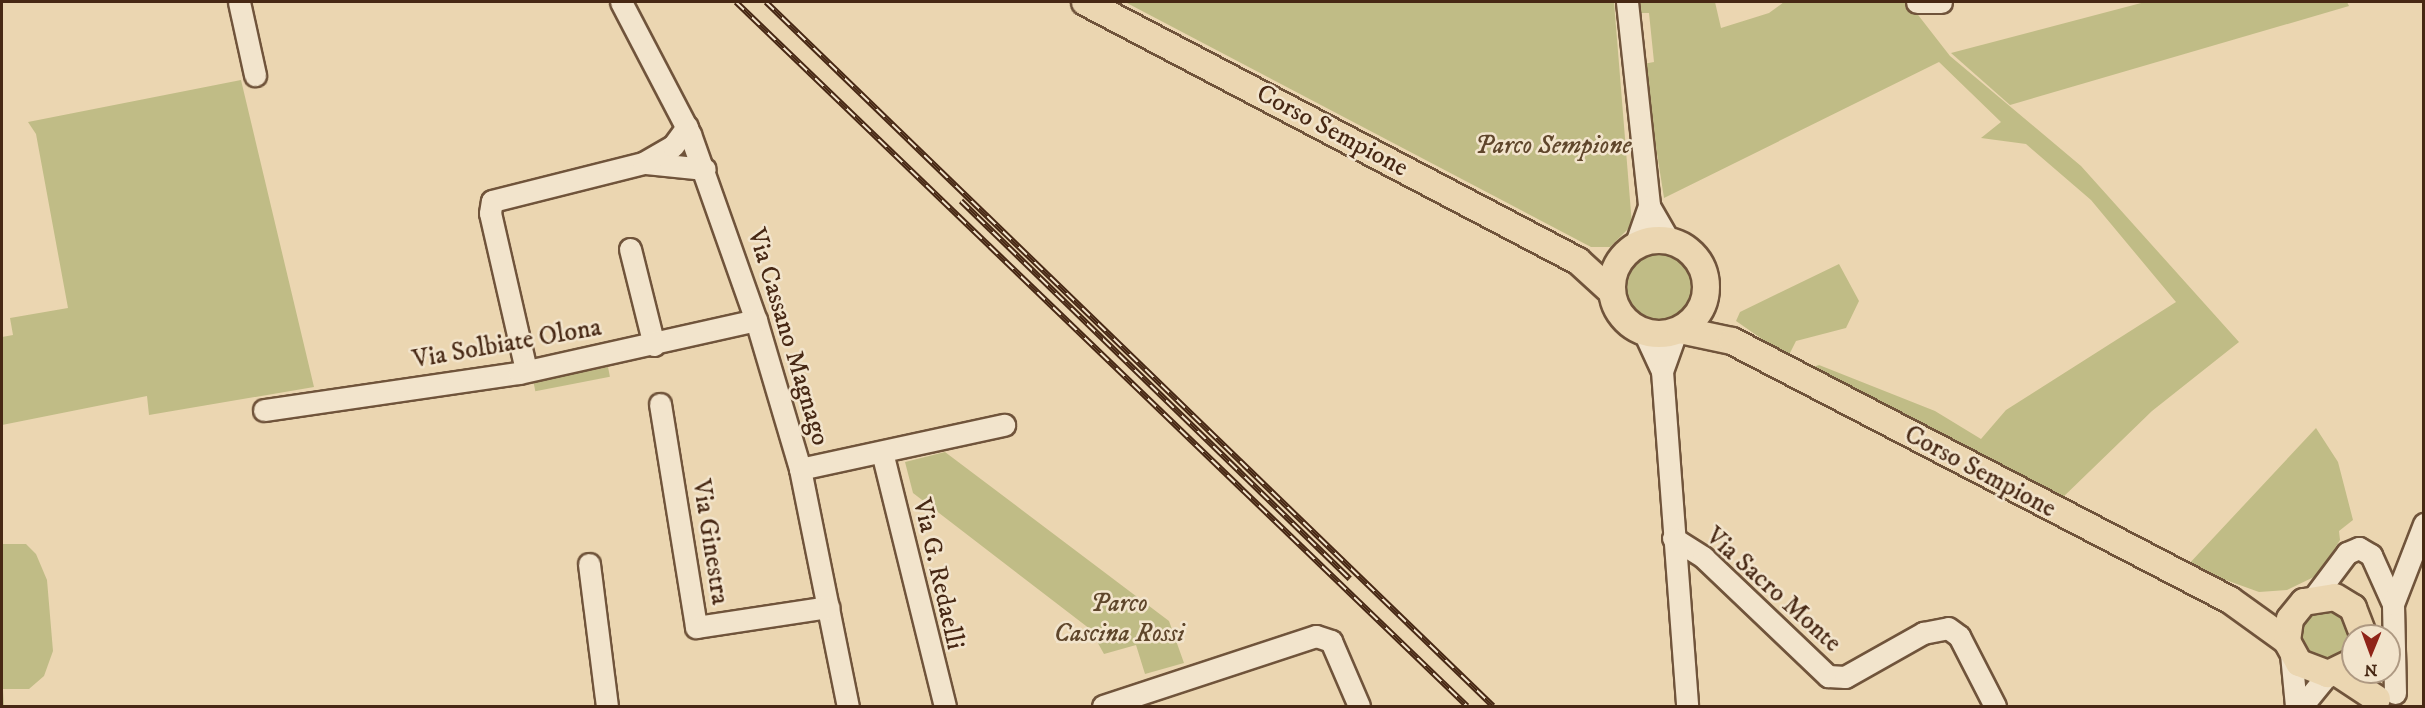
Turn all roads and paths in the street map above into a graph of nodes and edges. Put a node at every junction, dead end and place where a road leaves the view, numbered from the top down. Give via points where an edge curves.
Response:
1 (239, 2) edge
2 (621, 2) edge
3 (1085, 2) edge
4 (1627, 2) edge
5 (255, 75) dead end
6 (687, 127) junction
7 (643, 163) junction
8 (705, 169) junction
9 (1649, 206) junction
10 (1669, 240) junction
11 (630, 249) dead end
12 (1628, 252) junction
13 (1578, 261) junction
14 (1612, 292) junction
15 (1705, 301) junction
16 (756, 320) junction
17 (1678, 331) junction
18 (1644, 332) junction
19 (1732, 341) junction
20 (654, 345) junction
21 (526, 370) junction
22 (1662, 371) junction
23 (660, 404) dead end
24 (264, 410) dead end
25 (1004, 425) dead end
26 (882, 452) junction
27 (800, 469) junction
28 (2424, 524) edge
29 (1673, 538) junction
30 (2343, 560) junction
31 (589, 564) dead end
32 (2230, 600) junction
33 (2309, 600) junction
34 (2348, 604) junction
35 (2393, 604) junction
36 (829, 607) junction
37 (2362, 624) edge
38 (2289, 647) junction
39 (2339, 669) edge
40 (2375, 684) edge
41 (2385, 700) edge
42 (607, 706) edge
43 (848, 706) edge
44 (945, 706) edge
45 (1103, 706) edge
46 (1359, 706) edge
47 (1687, 706) edge
48 (1995, 706) edge
49 (2296, 706) edge
50 (2302, 706) edge

1 - 5 street
2 - 6 street, Via Cassano Magnago
3 - 13 main road, Corso Sempione
4 - 9 street
6 - 7 street via 673,147
6 - 8 street, Via Cassano Magnago
7 - 8 street
7 - 21 street via 492,201 490,213
8 - 16 street, Via Cassano Magnago
9 - 10 street
9 - 12 street
10 - 12 main road
10 - 15 main road via 1700,263 1707,281
11 - 20 street
12 - 13 main road
12 - 14 main road
13 - 14 main road, Corso Sempione
14 - 18 main road via 1622,316
15 - 17 main road
15 - 19 main road
16 - 20 street, Via Solbiate Olona
16 - 27 street, Via Cassano Magnago
17 - 18 main road
17 - 19 main road
17 - 22 street, Via Sacro Monte
18 - 22 street, Via Sacro Monte
19 - 32 main road, Corso Sempione
20 - 21 street, Via Solbiate Olona
21 - 24 street, Via Solbiate Olona
22 - 29 street, Via Sacro Monte
23 - 36 street, Via Ginestra via 696,627
25 - 26 street
26 - 27 street
26 - 44 street, Via G. Redaelli
27 - 36 street, Via Cassano Magnago
28 - 35 street
29 - 47 street, Via Sacro Monte
29 - 48 street, Via Sacro Monte via 1703,557 1828,676 1845,677 1923,633 1947,628 1959,636
30 - 33 street
30 - 34 street
30 - 35 street via 2353,549 2366,549
31 - 42 street
32 - 33 main road, Corso Sempione via 2268,606
32 - 38 main road, Corso Sempione
33 - 34 main road, Corso Sempione
33 - 38 main road via 2290,619
34 - 37 main road via 2360,616
35 - 41 street
36 - 43 street, Via Cassano Magnago
38 - 39 main road, Corso Sempione via 2309,670
38 - 49 street
39 - 41 main road
39 - 50 street
40 - 41 main road
45 - 46 street via 1306,638 1324,637 1335,648

